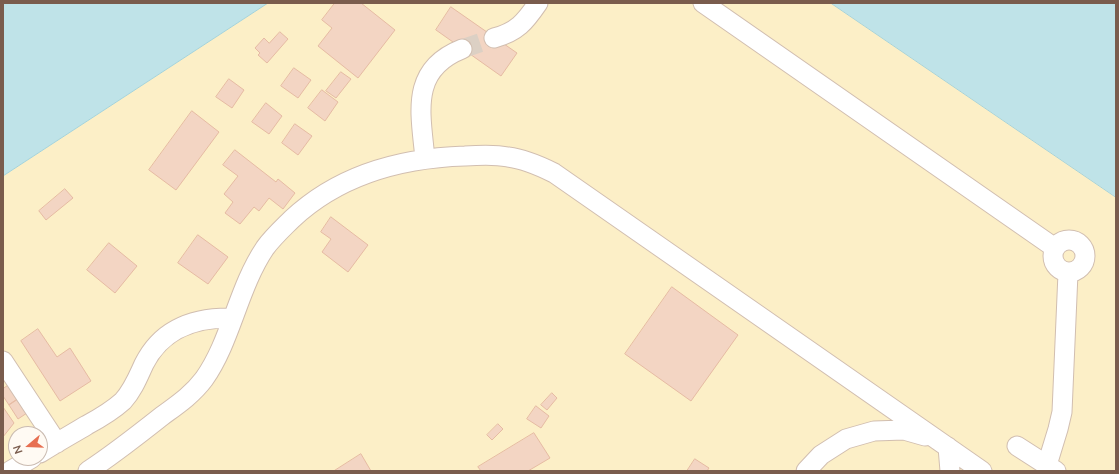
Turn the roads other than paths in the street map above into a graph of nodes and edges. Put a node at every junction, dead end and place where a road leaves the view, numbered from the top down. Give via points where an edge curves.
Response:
1 (538, 3) edge
2 (703, 3) edge
3 (494, 38) tunnel mouth
4 (462, 49) tunnel mouth
5 (425, 159) junction
6 (1055, 248) junction
7 (1068, 273) junction
8 (233, 318) junction
9 (3, 361) edge
10 (940, 442) junction
11 (57, 443) junction
12 (1017, 446) dead end
13 (48, 448) edge
14 (1051, 469) edge
15 (88, 471) edge
16 (806, 471) edge
17 (950, 471) edge
18 (982, 471) edge

1 - 3 lane via 521,25
2 - 6 lane
4 - 5 lane via 443,59 424,84 420,103
5 - 8 lane via 394,164 348,180 298,213 281,229 254,265
5 - 10 lane via 490,155 526,161 554,173
6 - 7 lane via 1055,264
6 - 7 lane via 1064,240 1070,240 1081,244 1084,249 1086,255 1083,266
7 - 14 lane via 1062,412
8 - 11 lane via 216,317 200,320 170,333 157,344 131,391 123,400 111,411
8 - 15 lane via 212,367 193,392 116,453
9 - 11 lane
10 - 16 lane via 904,430 874,431 846,439 821,455
10 - 17 lane
10 - 18 lane
11 - 13 lane
12 - 14 lane

